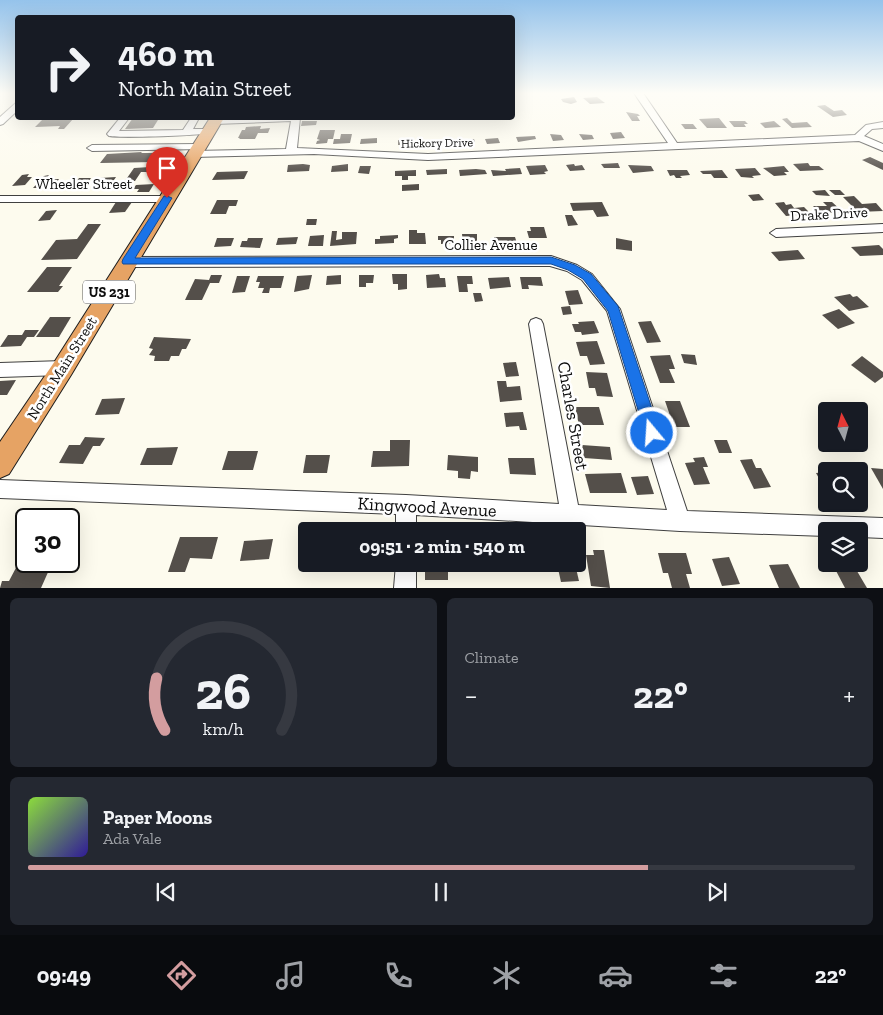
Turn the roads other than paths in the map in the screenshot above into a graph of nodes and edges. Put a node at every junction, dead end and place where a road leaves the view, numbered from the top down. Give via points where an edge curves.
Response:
1 (122, 120) edge
2 (267, 120) edge
3 (296, 120) edge
4 (657, 120) edge
5 (883, 124) edge
6 (202, 132) edge
7 (860, 138) junction
8 (675, 147) junction
9 (92, 148) dead end
10 (883, 148) edge
11 (291, 152) junction
12 (167, 198) junction
13 (0, 199) edge
14 (883, 228) edge
15 (776, 233) dead end
16 (127, 262) junction
17 (536, 324) dead end
18 (63, 368) junction
19 (0, 370) edge
20 (0, 465) edge
21 (0, 489) edge
22 (406, 505) junction
23 (570, 514) junction
24 (680, 521) junction
25 (406, 522) edge
26 (883, 528) edge
27 (406, 572) edge
28 (405, 588) edge

1 - 6 street via 112,134
2 - 6 street
3 - 11 street
4 - 8 street
5 - 7 street via 869,127
6 - 9 street
6 - 11 street, Hickory Drive
6 - 12 highway, North Main Street / US 231
7 - 8 street, Hickory Drive
7 - 10 street
8 - 11 street, Hickory Drive via 428,157
12 - 13 street, Wheeler Street
12 - 16 highway, North Main Street / US 231
14 - 15 street, Drake Drive
16 - 18 highway, North Main Street / US 231
16 - 24 street, Collier Avenue via 551,261 572,268 587,277 613,310
17 - 23 street, Charles Street
18 - 19 street
18 - 20 highway, North Main Street / US 231
21 - 22 street, Kingwood Avenue
22 - 23 street, Kingwood Avenue
22 - 25 street
23 - 24 street, Kingwood Avenue
24 - 26 street, Kingwood Avenue
27 - 28 lane

